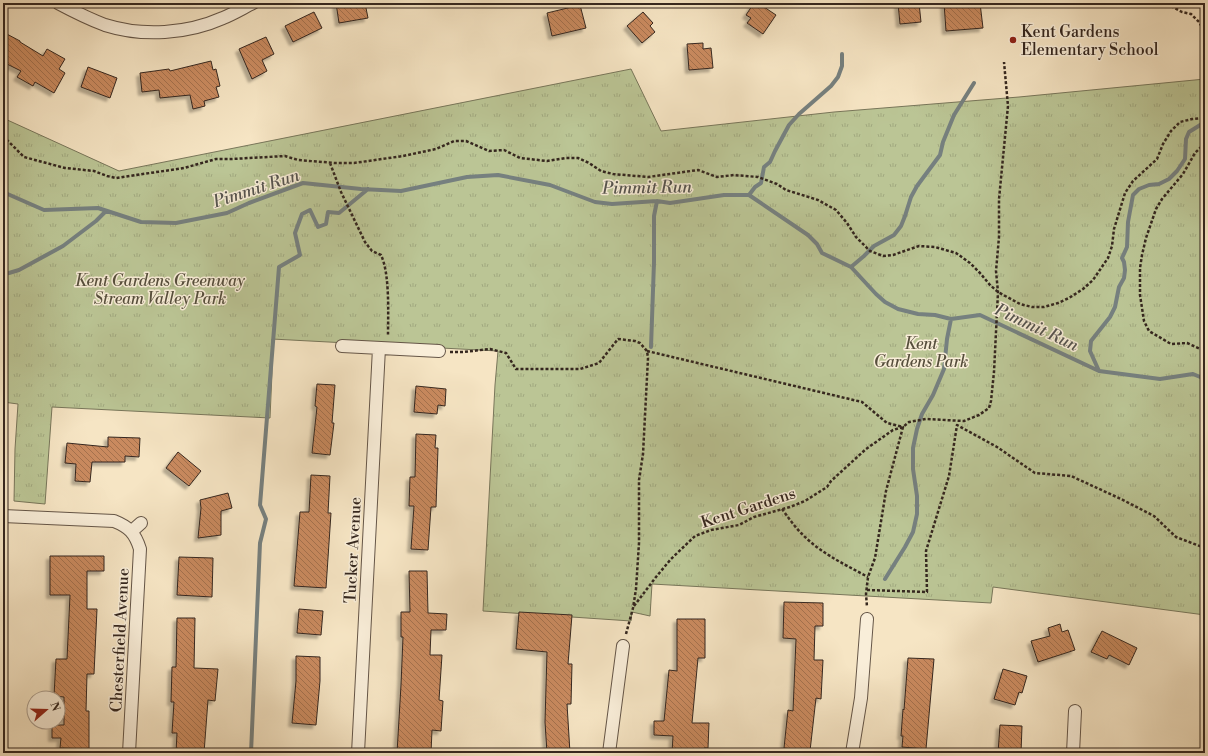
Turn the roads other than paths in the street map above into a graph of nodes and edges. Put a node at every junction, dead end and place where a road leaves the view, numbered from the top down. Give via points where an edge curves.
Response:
1 (58, 3) edge
2 (253, 3) edge
3 (342, 346) dead end
4 (383, 348) junction
5 (439, 351) road end
6 (3, 516) edge
7 (141, 523) dead end
8 (132, 531) junction
9 (867, 619) road end
10 (623, 646) road end
11 (1075, 711) dead end
12 (129, 753) edge
13 (358, 753) edge
14 (610, 753) edge
15 (852, 753) edge
16 (1073, 753) edge

1 - 2 street via 106,25 152,32 200,26
3 - 4 street
4 - 5 street
4 - 13 street, Tucker Avenue
6 - 8 street via 114,521
7 - 8 street
8 - 12 street, Chesterfield Avenue via 140,549
9 - 15 street via 861,698
10 - 14 street
11 - 16 street

